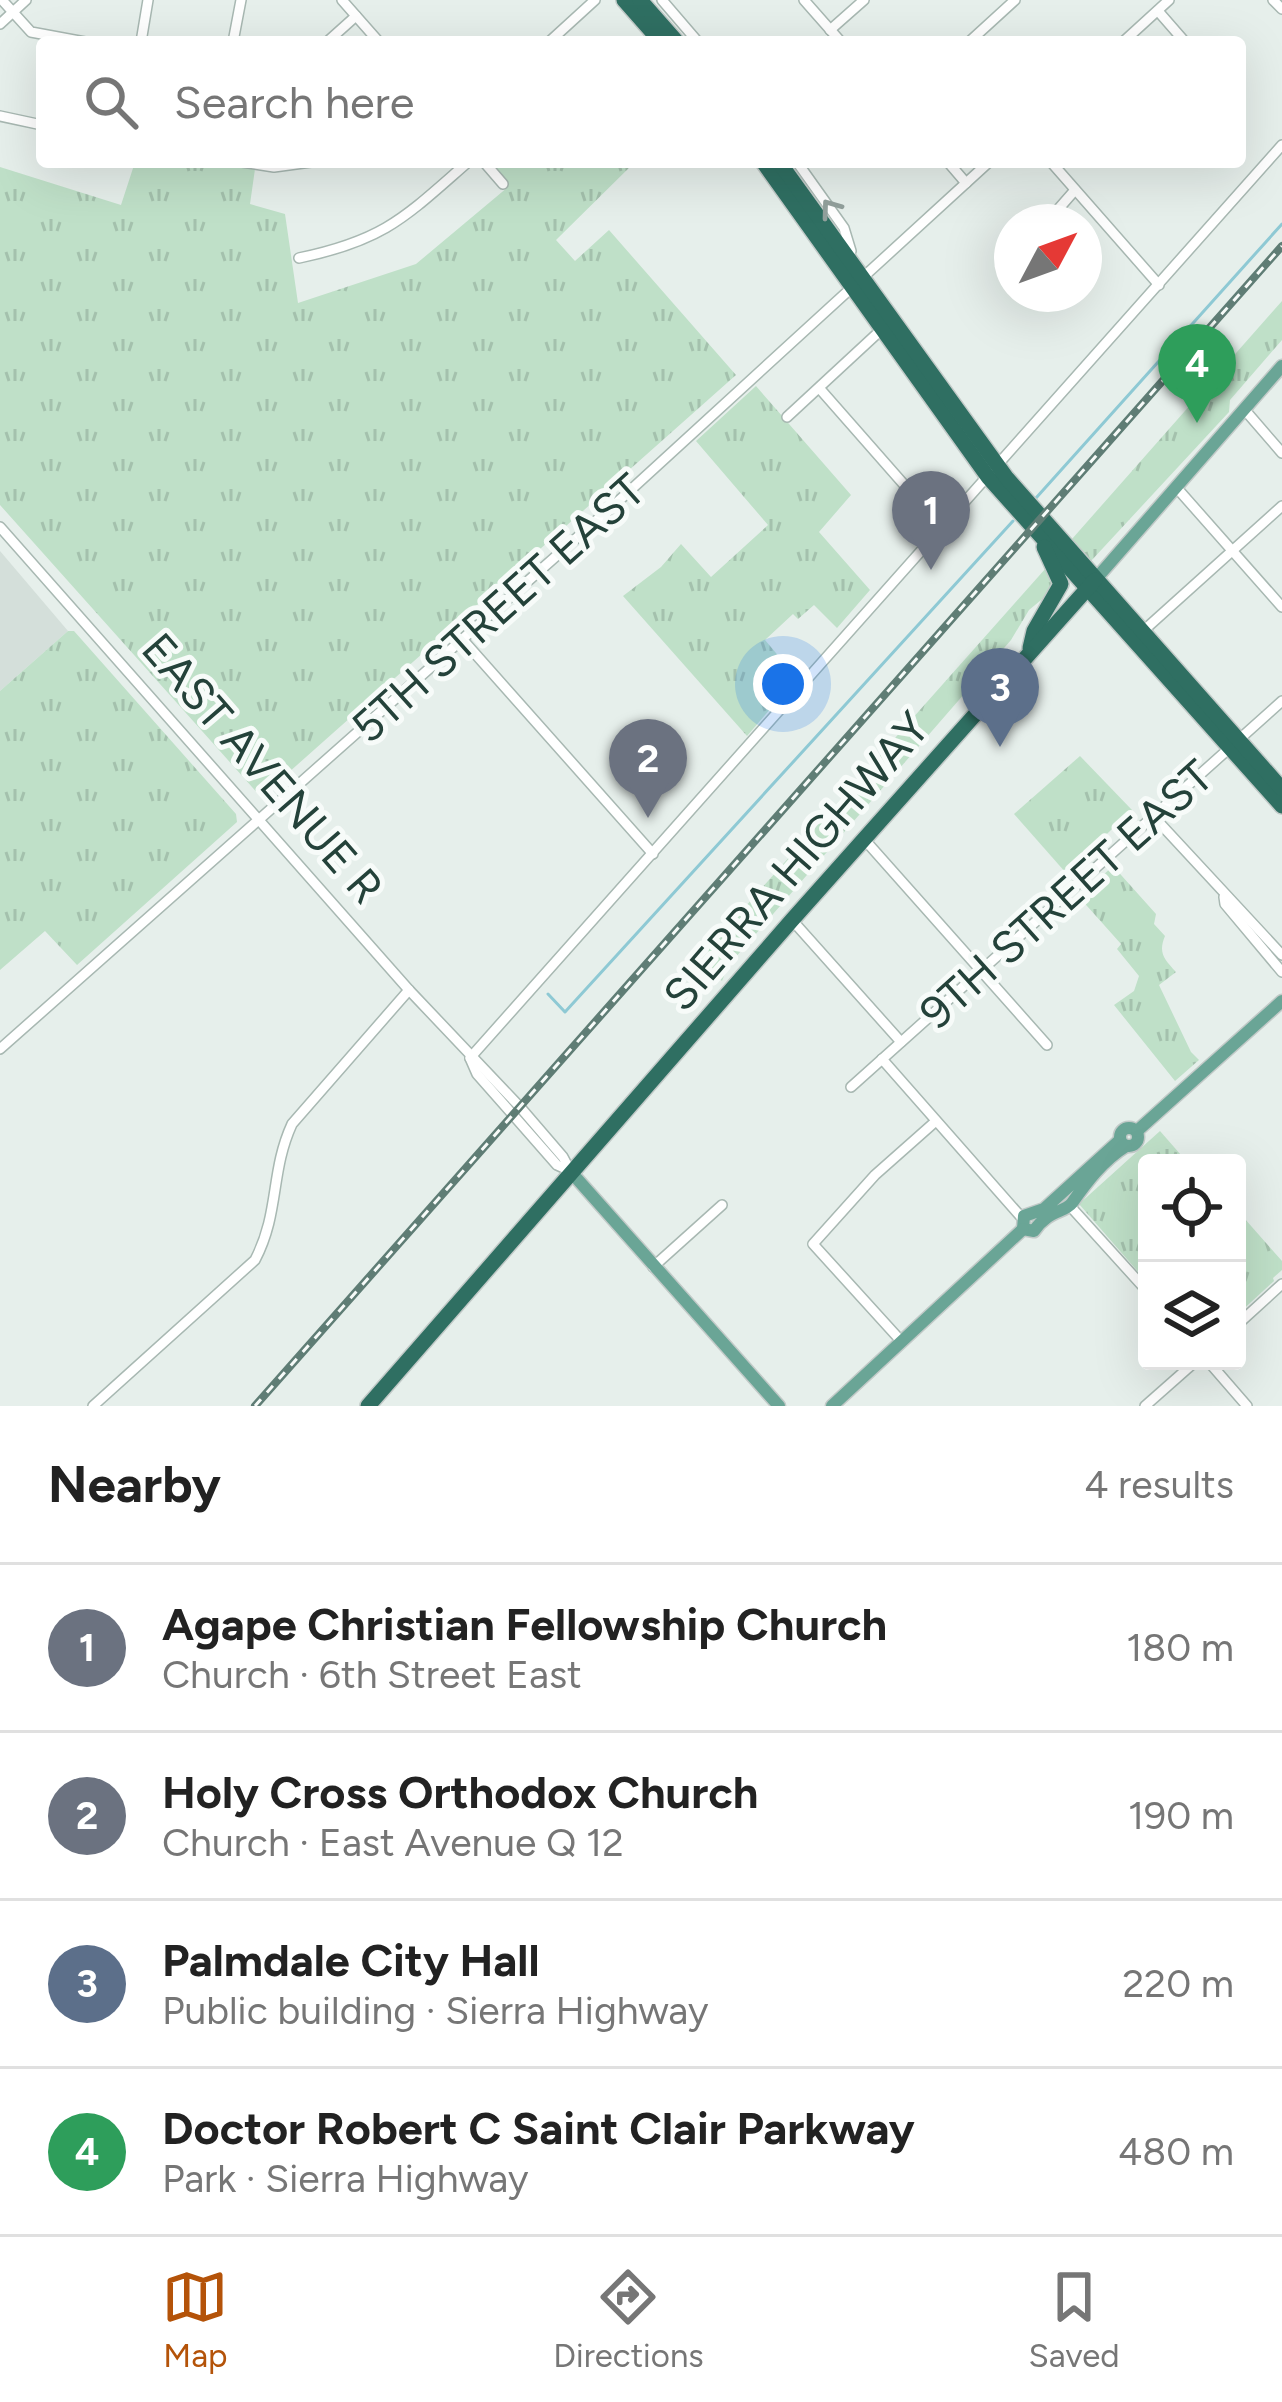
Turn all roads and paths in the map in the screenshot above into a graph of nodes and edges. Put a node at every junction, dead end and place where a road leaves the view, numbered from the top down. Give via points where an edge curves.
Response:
1 (2, 0) edge
2 (26, 0) edge
3 (148, 0) edge
4 (241, 0) edge
5 (342, 0) edge
6 (596, 0) edge
7 (624, 0) edge
8 (640, 0) edge
9 (662, 0) edge
10 (804, 0) edge
11 (864, 0) edge
12 (1015, 0) edge
13 (1169, 0) edge
14 (1273, 0) edge
15 (1282, 9) edge
16 (1158, 11) junction
17 (13, 12) junction
18 (356, 16) junction
19 (0, 24) edge
20 (830, 30) junction
21 (53, 36) edge
22 (142, 36) edge
23 (233, 36) edge
24 (334, 36) edge
25 (374, 36) edge
26 (556, 36) edge
27 (656, 36) edge
28 (672, 36) edge
29 (693, 36) edge
30 (836, 36) edge
31 (976, 36) edge
32 (1130, 36) edge
33 (1180, 36) edge
34 (0, 116) edge
35 (36, 124) edge
36 (1282, 145) edge
37 (461, 168) edge
38 (489, 168) edge
39 (768, 168) edge
40 (783, 168) edge
41 (801, 168) edge
42 (953, 168) edge
43 (982, 168) edge
44 (1056, 168) edge
45 (966, 183) junction
46 (503, 184) dead end
47 (1075, 190) junction
48 (1063, 204) edge
49 (846, 257) junction
50 (299, 259) dead end
51 (856, 282) junction
52 (1159, 285) junction
53 (881, 330) junction
54 (1282, 367) edge
55 (820, 388) junction
56 (1244, 409) junction
57 (788, 417) dead end
58 (1282, 453) edge
59 (993, 472) junction
60 (1176, 487) junction
61 (1282, 506) edge
62 (0, 527) edge
63 (943, 529) junction
64 (1042, 538) junction
65 (1232, 550) junction
66 (1092, 584) junction
67 (1282, 607) edge
68 (1142, 632) junction
69 (463, 640) junction
70 (1030, 652) junction
71 (1282, 701) edge
72 (1234, 744) junction
73 (1282, 789) edge
74 (1282, 806) edge
75 (1154, 817) junction
76 (261, 818) junction
77 (863, 839) junction
78 (653, 854) junction
79 (1225, 896) junction
80 (792, 920) junction
81 (1282, 955) edge
82 (981, 971) junction
83 (1282, 972) edge
84 (409, 990) junction
85 (1280, 999) edge
86 (901, 1042) junction
87 (1047, 1045) dead end
88 (0, 1048) edge
89 (470, 1058) junction
90 (881, 1059) junction
91 (851, 1087) dead end
92 (936, 1121) junction
93 (571, 1172) junction
94 (1064, 1200) junction
95 (722, 1204) dead end
96 (1029, 1221) junction
97 (653, 1267) junction
98 (1138, 1281) edge
99 (1282, 1284) edge
100 (1246, 1316) edge
101 (902, 1342) junction
102 (1186, 1370) edge
103 (1216, 1370) edge
104 (93, 1406) edge
105 (368, 1406) edge
106 (779, 1406) edge
107 (832, 1406) edge
108 (1145, 1406) edge
109 (1247, 1406) edge

1 - 17 street
2 - 17 street
3 - 22 street
4 - 23 street
5 - 18 street
6 - 26 street
7 - 27 highway
8 - 28 highway
9 - 29 street
10 - 20 street
11 - 20 street
12 - 31 street
13 - 16 street
14 - 15 street
16 - 32 street
16 - 33 street
17 - 19 street
17 - 21 street via 31,32
18 - 24 street
18 - 25 street
20 - 30 street
34 - 35 street
36 - 52 street
37 - 50 street via 397,224
38 - 46 street
39 - 51 highway
40 - 49 highway
49 -> 41 street via 844,228
42 - 45 street
43 - 45 street, 5TH STREET EAST
44 - 47 street
45 - 51 street, 5TH STREET EAST
47 - 48 street
47 - 52 street
49 - 51 highway
51 - 53 highway
51 - 59 highway
51 - 69 street, 5TH STREET EAST
52 - 59 street
53 - 55 street
53 - 59 highway
54 - 56 main road, SIERRA HIGHWAY
55 - 57 street
55 - 63 street
56 - 58 street
56 - 60 main road, SIERRA HIGHWAY
59 - 63 street
59 - 64 highway
59 - 66 highway
60 - 65 street
60 - 66 main road, SIERRA HIGHWAY
61 - 65 street
62 - 76 street, EAST AVENUE R
63 - 78 street
64 - 66 highway
64 - 70 highway via 1061,584
65 - 67 street
65 - 68 street
66 - 68 highway
66 - 70 highway, SIERRA HIGHWAY
66 - 72 highway
68 - 72 highway
69 - 76 street, 5TH STREET EAST
69 - 78 street
70 - 77 highway, SIERRA HIGHWAY
71 - 72 street, 9TH STREET EAST
72 - 73 highway
72 - 74 highway
72 - 75 street, 9TH STREET EAST
75 - 79 street
75 - 82 street, 9TH STREET EAST
76 - 84 street, EAST AVENUE R
76 - 88 street, 5TH STREET EAST
77 - 80 highway, SIERRA HIGHWAY
77 - 82 street
78 - 89 street
79 - 81 street
79 - 83 street
80 - 86 street
80 - 93 highway, SIERRA HIGHWAY
82 - 86 street, 9TH STREET EAST
82 - 87 street
84 - 89 street, EAST AVENUE R
84 - 104 street via 292,1124 280,1150 271,1229 255,1260
85 - 94 main road
86 - 90 street, 9TH STREET EAST
89 - 93 street, EAST AVENUE R via 530,1135
90 - 91 street, 9TH STREET EAST
90 - 92 street
92 - 96 street
92 - 101 street via 813,1244
93 - 97 main road, EAST AVENUE R
93 - 105 highway, SIERRA HIGHWAY
94 - 96 main road
94 - 98 street
95 - 97 street
96 - 101 main road
97 - 106 main road, EAST AVENUE R
99 - 100 street
101 - 107 main road
102 - 108 street
103 - 109 street

